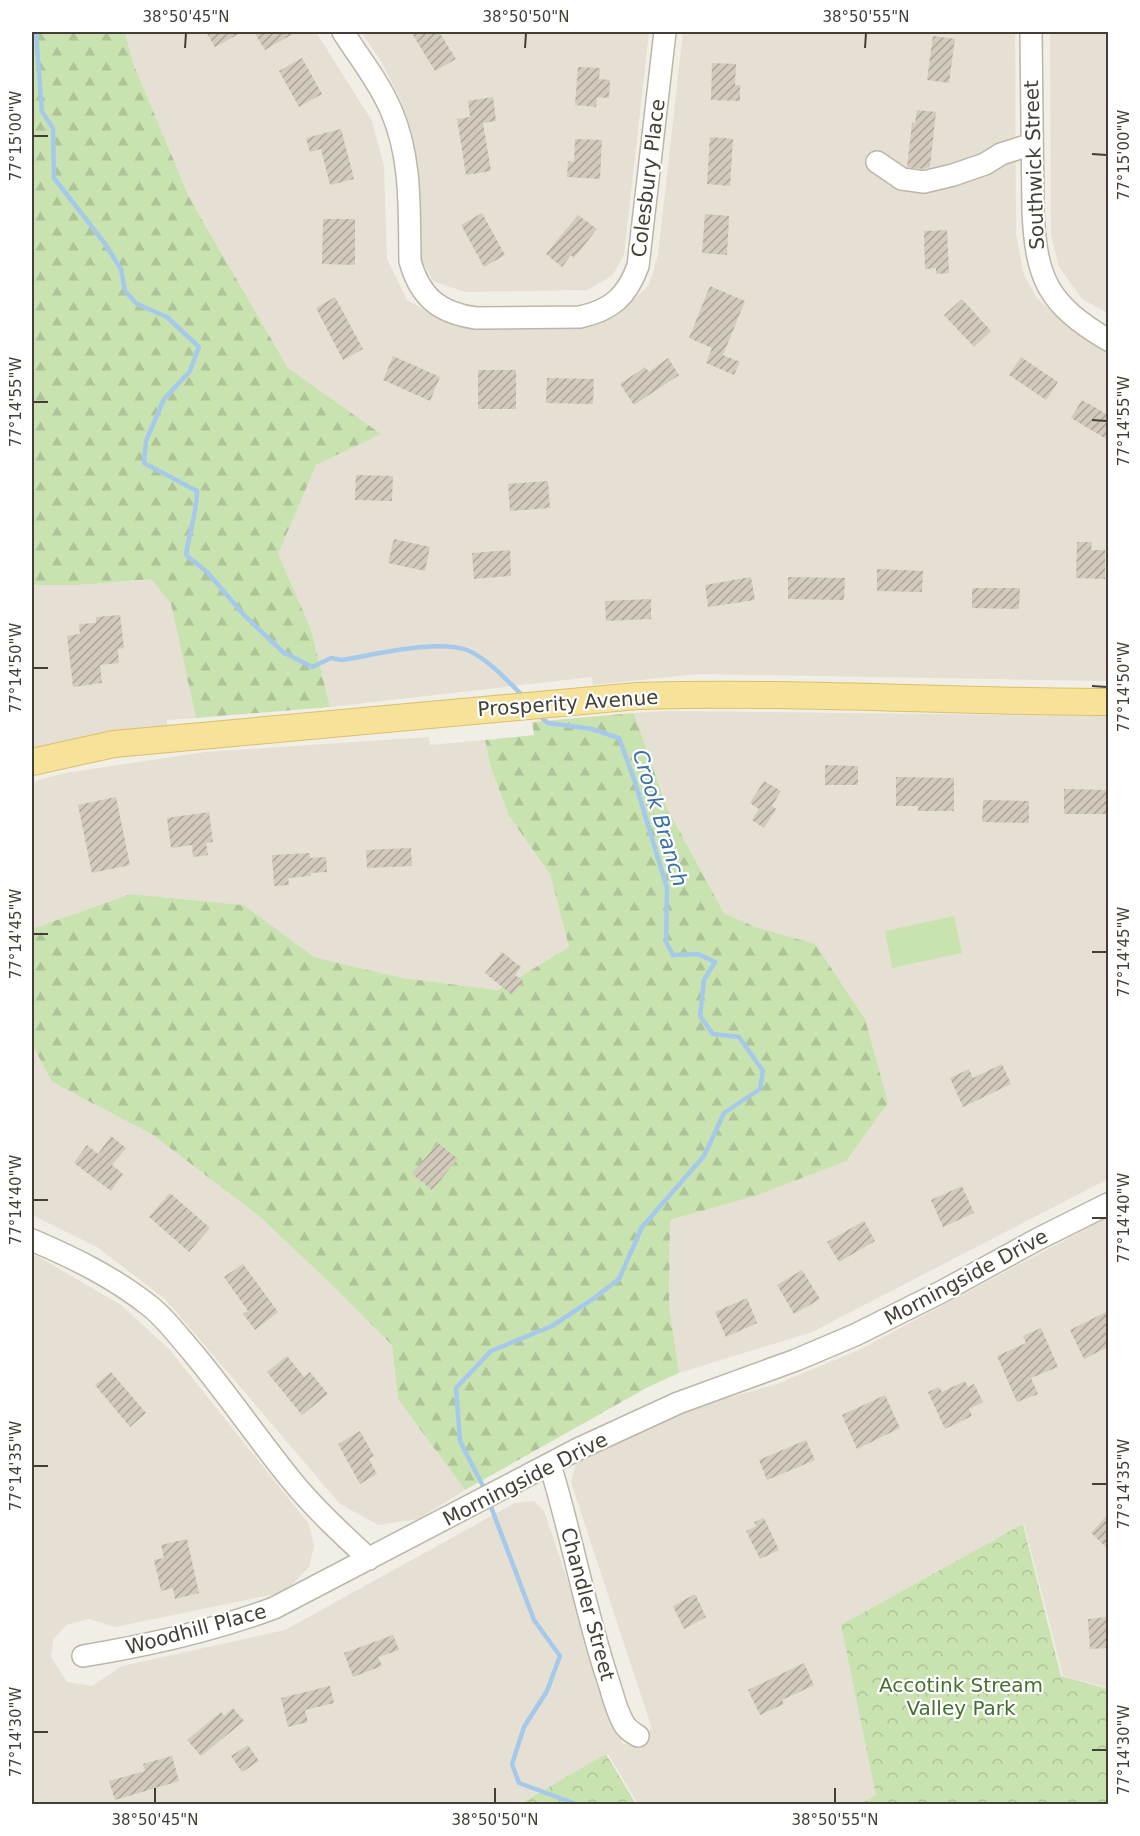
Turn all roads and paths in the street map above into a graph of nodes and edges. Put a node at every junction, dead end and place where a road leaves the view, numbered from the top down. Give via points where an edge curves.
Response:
1 (342, 32) edge
2 (665, 32) edge
3 (1031, 32) edge
4 (1032, 144) junction
5 (877, 162) dead end
6 (1108, 340) edge
7 (1108, 702) edge
8 (32, 762) edge
9 (1108, 1204) edge
10 (32, 1240) edge
11 (550, 1465) junction
12 (369, 1559) junction
13 (83, 1656) dead end
14 (638, 1736) dead end

1 - 2 street, Colesbury Place via 391,109 400,135 407,165 410,261 414,276 432,302 460,316 476,318 595,314 617,301 633,282
3 - 4 street, Southwick Street
4 - 5 street via 985,164 924,182 902,179
4 - 6 street, Southwick Street via 1034,238 1044,279 1066,311
7 - 8 main road, Prosperity Avenue via 637,696 114,744
9 - 11 street, Morningside Drive via 855,1335 678,1403
10 - 12 street via 96,1270 152,1308 228,1395 292,1481 325,1519
11 - 12 street, Morningside Drive
11 - 14 street, Chandler Street via 606,1673 622,1721
12 - 13 street, Woodhill Place via 274,1608 239,1621

